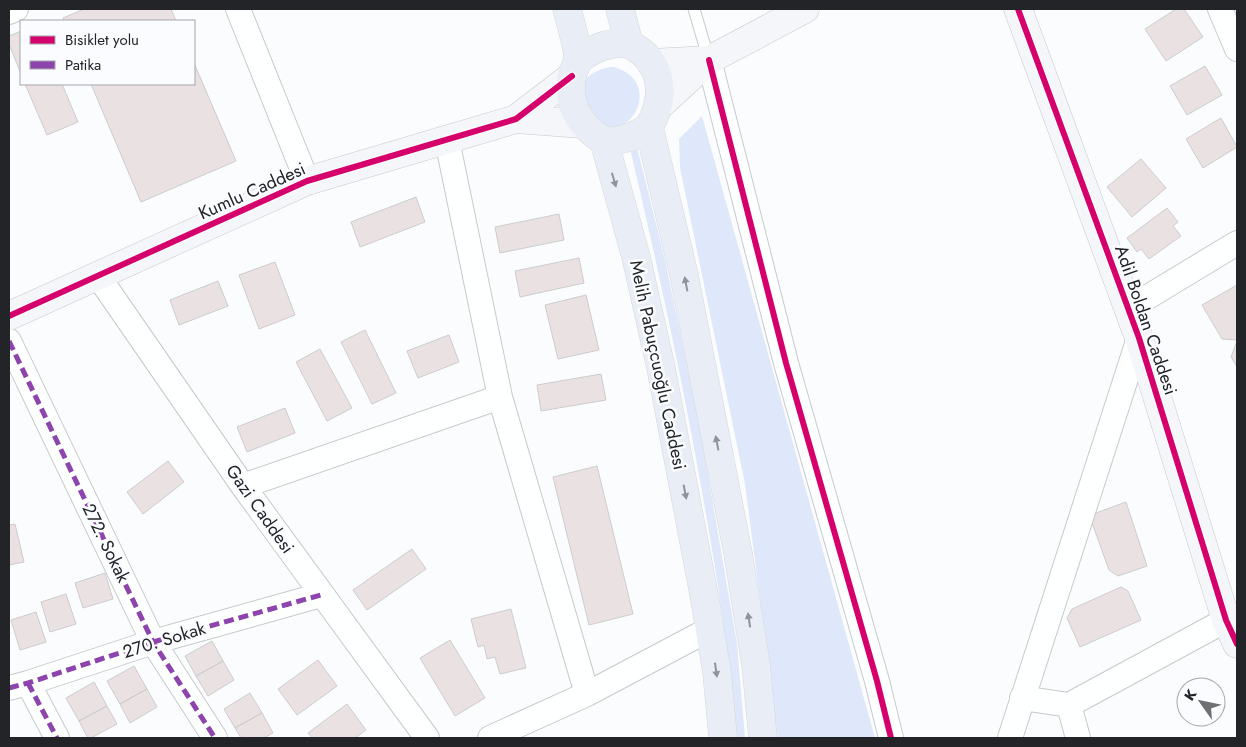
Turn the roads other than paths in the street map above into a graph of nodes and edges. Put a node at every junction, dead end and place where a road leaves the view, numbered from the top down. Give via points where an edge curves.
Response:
1 (16, 9) edge
2 (238, 9) edge
3 (567, 9) edge
4 (620, 9) edge
5 (694, 9) edge
6 (806, 9) edge
7 (1018, 9) edge
8 (1220, 9) edge
9 (9, 12) edge
10 (629, 44) junction
11 (1237, 49) edge
12 (709, 60) junction
13 (652, 63) junction
14 (575, 68) junction
15 (654, 116) junction
16 (516, 118) junction
17 (583, 124) junction
18 (447, 140) junction
19 (604, 141) junction
20 (308, 181) junction
21 (1237, 243) edge
22 (98, 276) junction
23 (1128, 309) junction
24 (9, 316) edge
25 (1139, 338) junction
26 (9, 341) edge
27 (500, 397) junction
28 (243, 486) junction
29 (321, 595) junction
30 (1226, 620) junction
31 (710, 629) junction
32 (153, 642) junction
33 (1237, 644) edge
34 (18, 686) edge
35 (587, 694) junction
36 (1022, 698) junction
37 (1069, 705) junction
38 (57, 738) edge
39 (215, 738) edge
40 (426, 738) edge
41 (490, 738) edge
42 (723, 738) edge
43 (763, 738) edge
44 (891, 738) edge
45 (1010, 738) edge
46 (1078, 738) edge

1 - 9 street
2 - 20 street
3 - 14 main road
4 - 10 main road
5 - 12 lane
6 - 12 street
7 - 23 street, Adil Boldan Caddesi
8 - 11 street
10 - 13 main road via 638,48
10 - 14 main road via 606,44 595,48
12 - 13 street
12 - 15 street
12 - 44 street via 786,363
13 - 15 main road via 660,87
14 - 16 street
14 - 17 main road via 570,87 572,103
15 - 19 main road via 634,137
43 -> 15 main road via 756,665 738,553
16 - 17 street
16 - 18 street, Kumlu Caddesi
17 - 19 main road
18 - 20 street, Kumlu Caddesi
18 - 27 street
19 -> 31 main road, Melih Pabuçcuoğlu Caddesi via 636,257 661,368
20 - 22 street, Kumlu Caddesi
21 - 23 street
22 - 24 street, Kumlu Caddesi
22 - 28 street, Gazi Caddesi
23 - 25 street, Adil Boldan Caddesi
25 - 30 street, Adil Boldan Caddesi
25 - 36 street
26 - 32 street, 272. Sokak
27 - 28 street
27 - 35 street
28 - 29 street, Gazi Caddesi
29 - 32 street, 270. Sokak
29 - 40 street, Gazi Caddesi
30 - 33 street, Adil Boldan Caddesi
30 - 37 street
31 - 35 street
31 -> 42 main road, Melih Pabuçcuoğlu Caddesi
32 - 34 street, 270. Sokak
32 - 39 street, 272. Sokak
34 - 38 street
35 - 41 street
36 - 37 street
36 - 45 street
37 - 46 street

